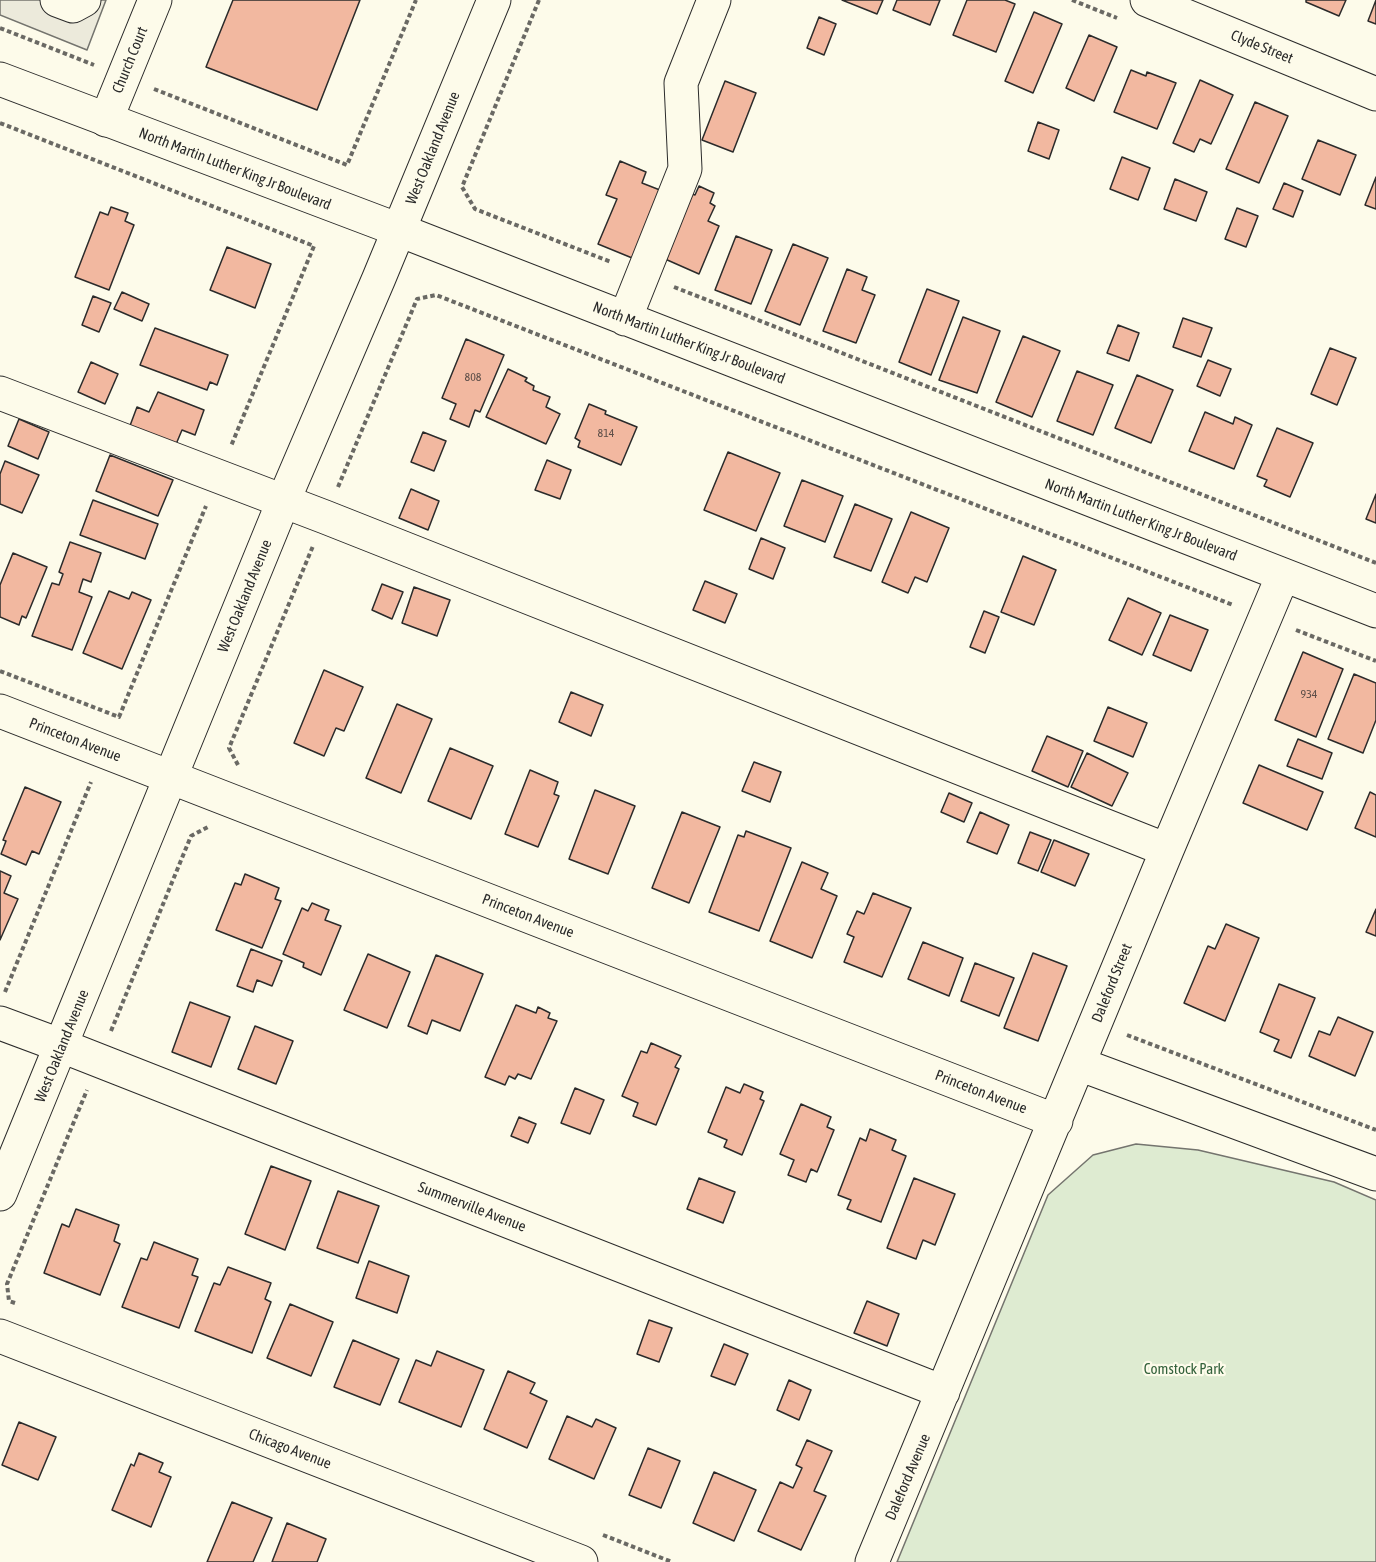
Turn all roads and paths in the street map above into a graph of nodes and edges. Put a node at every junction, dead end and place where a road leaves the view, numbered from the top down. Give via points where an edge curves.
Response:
1 (57, 0) edge
2 (84, 0) edge
3 (155, 0) edge
4 (416, 0) edge
5 (494, 0) edge
6 (539, 0) edge
7 (714, 0) edge
8 (1147, 0) edge
9 (0, 28) edge
10 (124, 76) junction
11 (0, 79) edge
12 (1376, 94) edge
13 (106, 120) junction
14 (0, 123) edge
15 (399, 230) junction
16 (642, 274) junction
17 (625, 319) junction
18 (0, 393) edge
19 (218, 476) junction
20 (283, 501) junction
21 (1376, 563) edge
22 (1282, 575) junction
23 (1376, 611) edge
24 (0, 671) edge
25 (0, 711) edge
26 (82, 777) dead end
27 (172, 778) junction
28 (1167, 850) junction
29 (2, 1009) edge
30 (1095, 1023) junction
31 (62, 1046) junction
32 (1079, 1064) junction
33 (1056, 1121) junction
34 (1376, 1130) edge
35 (1376, 1174) edge
36 (0, 1194) edge
37 (0, 1336) edge
38 (943, 1392) junction
39 (581, 1562) edge
40 (872, 1562) edge

1 - 2 street via 73,6
3 - 10 street, Church Court
4 - 10 path via 347,165
5 - 15 street, West Oakland Avenue
6 - 16 path via 462,187 475,209
7 - 16 street via 681,83 685,169
8 - 12 street, Clyde Street
9 - 10 path
10 - 13 street, Church Court
11 - 13 street, North Martin Luther King Jr Boulevard
13 - 15 street, North Martin Luther King Jr Boulevard
14 - 19 path via 314,246
15 - 17 street, North Martin Luther King Jr Boulevard
15 - 20 street, West Oakland Avenue
16 - 17 street
16 - 21 path
17 - 22 street, North Martin Luther King Jr Boulevard
18 - 19 street
19 - 20 street
19 - 24 path via 119,717
20 - 27 street, West Oakland Avenue
20 - 28 street
22 - 23 street, North Martin Luther King Jr Boulevard
22 - 28 street, Daleford Street
25 - 27 street, Princeton Avenue
26 - 29 path via 92,782
27 - 31 street, West Oakland Avenue
27 - 33 street, Princeton Avenue
28 - 30 street, Daleford Street
29 - 31 street, Summerville Avenue
30 - 32 street, Daleford Street
30 - 34 path
31 - 36 street, West Oakland Avenue
31 - 38 street, Summerville Avenue
32 - 33 street, Daleford Street
32 - 35 street
33 - 38 street, Daleford Street
37 - 39 street, Chicago Avenue
38 - 40 street, Daleford Avenue

